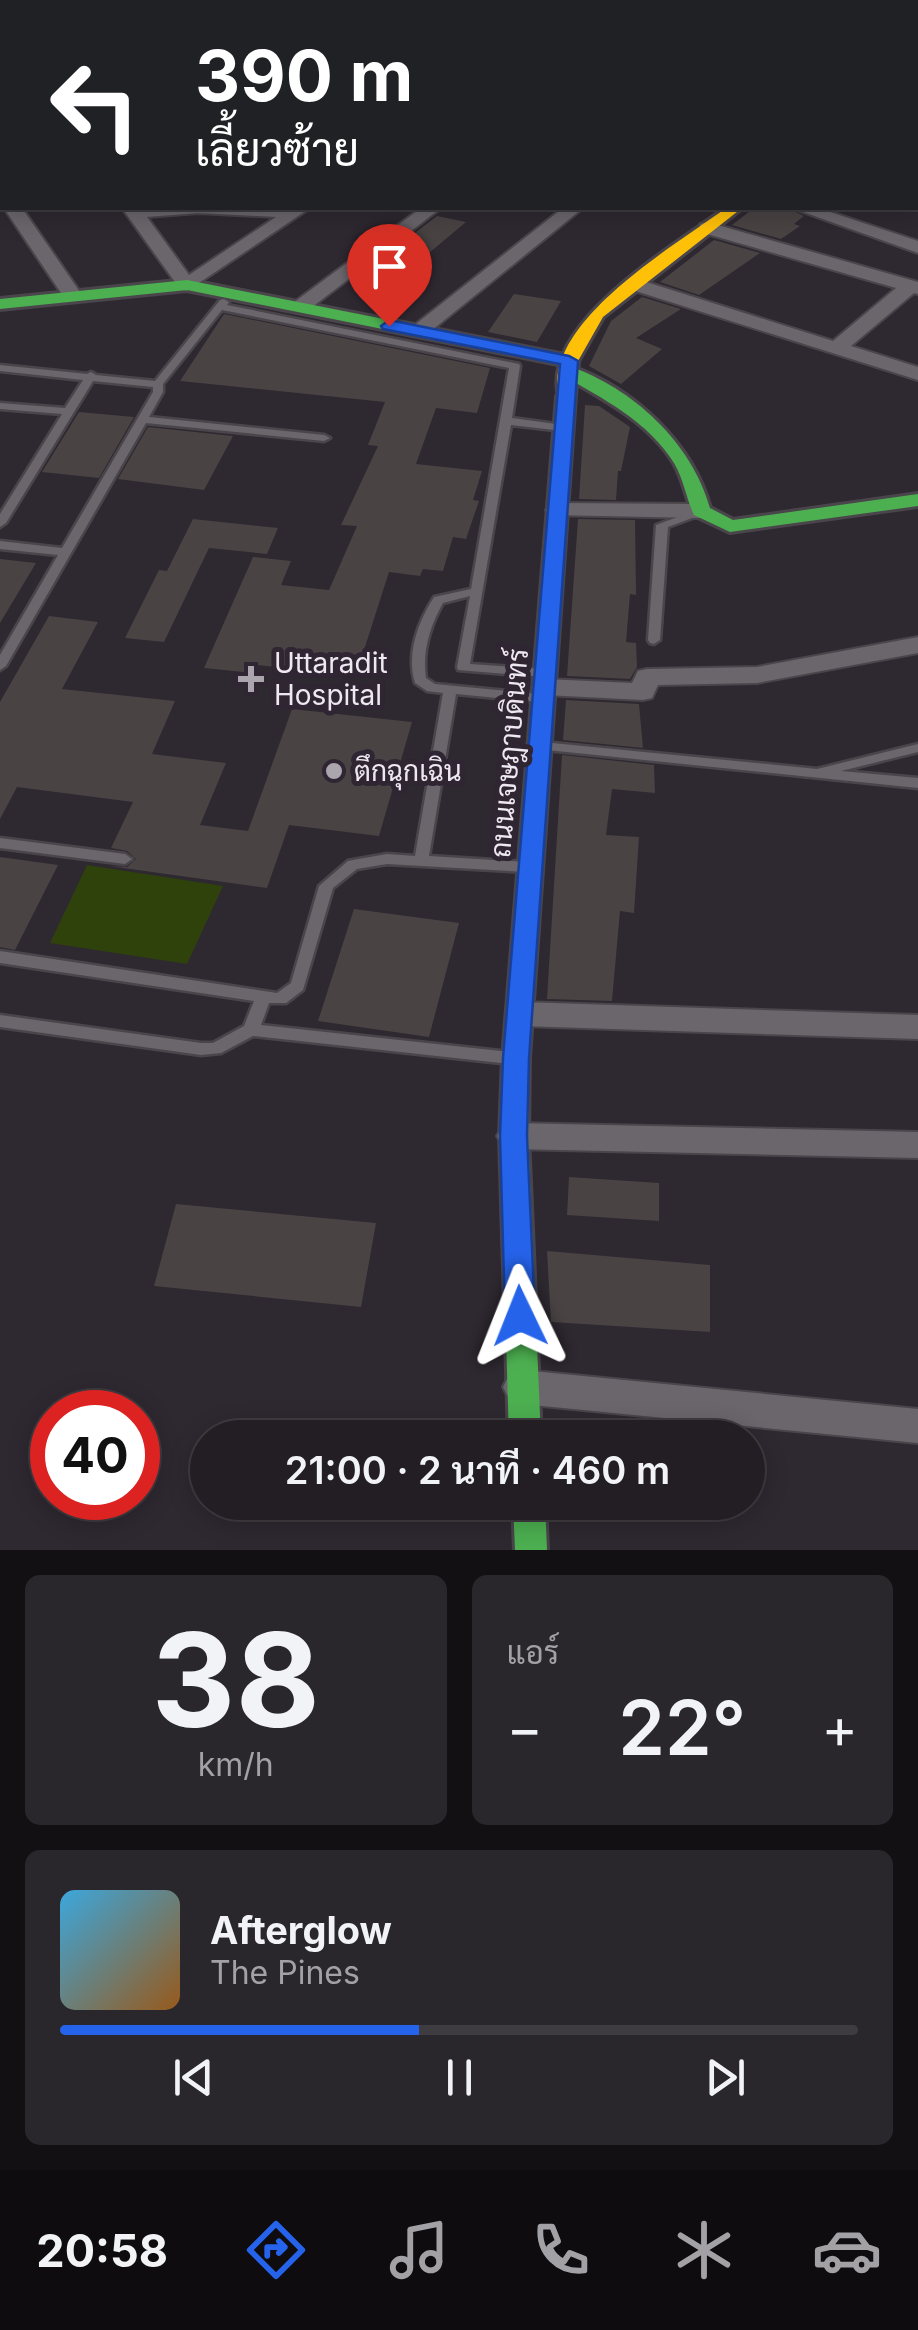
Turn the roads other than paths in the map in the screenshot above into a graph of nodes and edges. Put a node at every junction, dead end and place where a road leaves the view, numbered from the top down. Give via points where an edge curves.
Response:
1 (15, 210) edge
2 (132, 210) edge
3 (299, 210) edge
4 (429, 210) edge
5 (572, 210) edge
6 (732, 210) edge
7 (808, 210) edge
8 (707, 228) junction
9 (914, 241) edge
10 (187, 284) junction
11 (633, 284) junction
12 (914, 287) edge
13 (72, 295) junction
14 (225, 300) junction
15 (0, 304) edge
16 (300, 308) junction
17 (419, 332) junction
18 (837, 348) junction
19 (502, 356) junction
20 (569, 366) junction
21 (0, 368) edge
22 (918, 374) edge
23 (91, 375) junction
24 (158, 384) junction
25 (0, 406) edge
26 (66, 412) junction
27 (142, 419) junction
28 (507, 421) junction
29 (564, 428) junction
30 (324, 438) dead end
31 (918, 500) edge
32 (558, 510) junction
33 (702, 511) junction
34 (0, 523) edge
35 (0, 545) edge
36 (66, 552) junction
37 (477, 591) junction
38 (654, 640) dead end
39 (918, 645) edge
40 (0, 666) edge
41 (489, 669) junction
42 (545, 686) junction
43 (450, 693) junction
44 (485, 695) junction
45 (541, 746) junction
46 (918, 748) edge
47 (812, 774) junction
48 (918, 784) edge
49 (0, 843) edge
50 (125, 859) dead end
51 (422, 861) junction
52 (532, 868) junction
53 (0, 957) edge
54 (263, 997) junction
55 (522, 1014) junction
56 (0, 1021) edge
57 (918, 1027) edge
58 (251, 1030) junction
59 (516, 1058) junction
60 (514, 1136) junction
61 (918, 1145) edge
62 (522, 1387) junction
63 (524, 1420) edge
64 (918, 1426) edge
65 (529, 1520) edge
66 (531, 1550) edge

1 - 13 street
2 - 10 street
3 - 10 street
4 - 16 street
5 - 17 street
6 - 8 street, ถนนเจษฎาบดินทร์
7 - 9 street
8 - 11 street, ถนนเจษฎาบดินทร์
8 - 12 street
10 - 13 street
10 - 14 street
11 - 18 street
11 - 20 street, ถนนเจษฎาบดินทร์ via 596,314
12 - 18 street
13 - 15 street
14 - 16 street
14 - 19 lane
14 - 24 lane
16 - 17 street
17 - 19 street
18 - 22 street
19 - 20 street
19 - 28 lane via 515,366
20 - 29 street, ถนนเจษฎาบดินทร์
20 - 33 street via 630,405 682,455
21 - 23 lane
23 - 24 lane
23 - 26 lane
24 - 27 lane
25 - 26 lane
26 - 34 lane
27 - 30 lane
27 - 36 lane
28 - 29 lane
28 - 37 lane
29 - 32 street, ถนนเจษฎาบดินทร์
31 - 33 street via 730,526
32 - 33 street
32 - 42 street, ถนนเจษฎาบดินทร์
33 - 38 lane via 662,525
35 - 36 lane
36 - 40 lane
37 - 41 lane via 463,667
37 - 43 lane via 438,600 416,665 420,680
39 - 42 street via 774,673 646,677 643,692
41 - 42 lane
41 - 44 lane
42 - 44 lane
42 - 45 street, ถนนเจษฎาบดินทร์
43 - 44 lane
43 - 51 lane
45 - 47 lane
45 - 52 street, ถนนเจษฎาบดินทร์
46 - 47 lane
47 - 48 lane
49 - 50 lane
51 - 52 lane
51 - 54 lane via 353,865 326,886 298,986 280,1000
52 - 55 street, ถนนเจษฎาบดินทร์
53 - 54 lane
54 - 58 lane
55 - 57 street
55 - 59 street, ถนนเจษฎาบดินทร์
56 - 58 lane via 200,1049 215,1049
58 - 59 lane
59 - 60 street, ถนนเจษฎาบดินทร์
60 - 61 street
60 - 62 street, ถนนเจษฎาบดินทร์
62 - 63 street, ถนนเจษฎาบดินทร์
62 - 64 street
65 - 66 street

